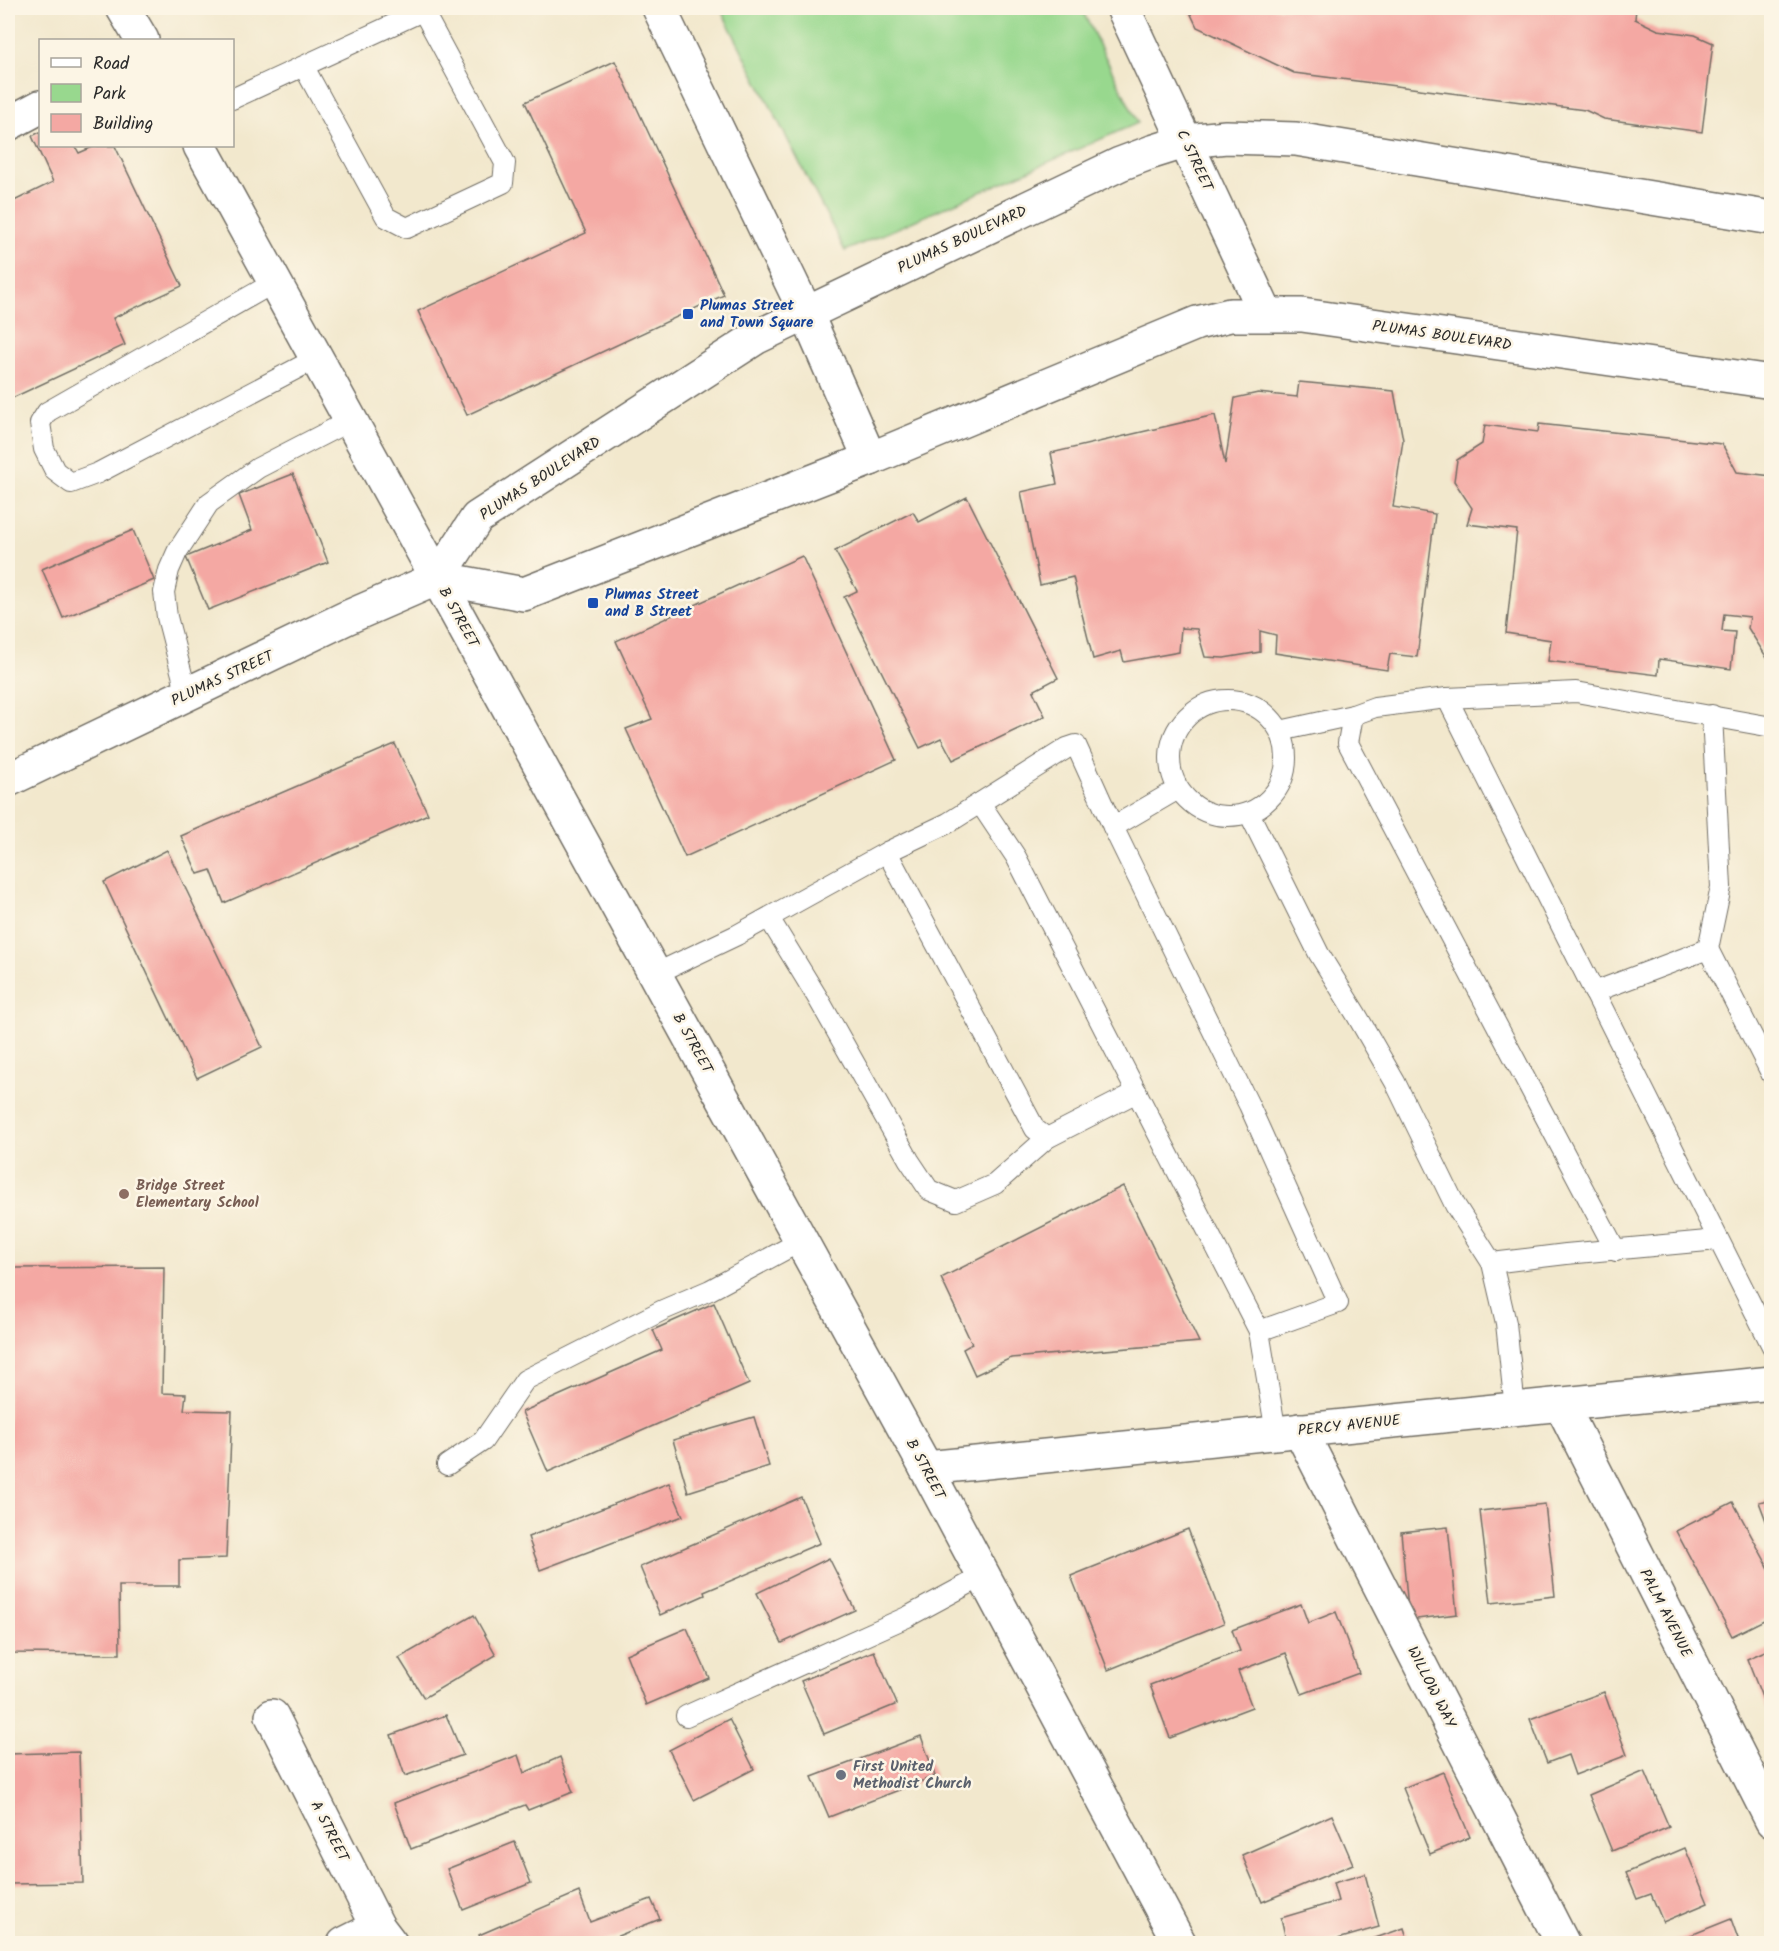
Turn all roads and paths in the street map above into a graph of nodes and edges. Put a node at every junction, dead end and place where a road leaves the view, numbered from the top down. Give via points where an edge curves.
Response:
1 (123, 8) edge
2 (659, 8) edge
3 (1123, 8) edge
4 (426, 9) edge
5 (141, 39) edge
6 (303, 67) junction
7 (234, 98) edge
8 (39, 108) edge
9 (8, 124) edge
10 (1186, 141) junction
11 (201, 147) edge
12 (1772, 218) edge
13 (275, 282) junction
14 (806, 313) junction
15 (1266, 314) junction
16 (317, 358) junction
17 (1772, 382) edge
18 (351, 420) junction
19 (870, 459) junction
20 (438, 578) junction
21 (186, 694) junction
22 (1447, 698) junction
23 (1353, 715) junction
24 (1712, 716) junction
25 (1772, 727) edge
26 (1280, 731) junction
27 (8, 780) edge
28 (1178, 789) junction
29 (980, 803) junction
30 (1248, 813) junction
31 (1113, 827) junction
32 (887, 852) junction
33 (769, 918) junction
34 (1708, 949) junction
35 (655, 974) junction
36 (1594, 992) junction
37 (1772, 1075) edge
38 (1137, 1092) junction
39 (1047, 1138) junction
40 (1718, 1240) junction
41 (801, 1241) junction
42 (1616, 1251) junction
43 (1492, 1263) junction
44 (1259, 1331) junction
45 (1772, 1346) edge
46 (1772, 1383) edge
47 (1561, 1404) junction
48 (1515, 1408) junction
49 (1288, 1432) junction
50 (447, 1465) dead end
51 (926, 1468) junction
52 (983, 1576) junction
53 (272, 1716) dead end
54 (686, 1716) dead end
55 (1772, 1821) edge
56 (385, 1935) edge
57 (344, 1944) edge
58 (1180, 1944) edge
59 (1563, 1944) edge

1 - 5 street
2 - 14 street
3 - 10 street, C STREET
4 - 6 lane
4 - 6 lane via 505,163 503,183 442,213 407,228 386,217
6 - 7 lane
8 - 9 street
10 - 12 street, PLUMAS BOULEVARD via 1226,137 1296,139
10 - 14 street, PLUMAS BOULEVARD via 1120,164
10 - 15 street, C STREET
11 - 13 street, B STREET
13 - 16 street, B STREET
13 - 16 lane via 47,412 40,423 44,449 55,471 71,483 98,473
14 - 19 street
14 - 20 street, PLUMAS BOULEVARD via 757,337 477,518
15 - 17 street, PLUMAS BOULEVARD via 1302,315
15 - 19 street, PLUMAS BOULEVARD via 1230,315 1197,323
16 - 18 street, B STREET
18 - 20 street, B STREET
18 - 21 lane via 258,468 209,503 177,552 164,592 166,617
19 - 20 street, PLUMAS BOULEVARD via 524,594
20 - 21 street, PLUMAS STREET
20 - 35 street, B STREET
21 - 27 street, PLUMAS STREET
22 - 23 lane via 1375,707
22 - 24 lane via 1576,692
22 - 36 lane
23 - 26 lane
23 - 42 lane via 1348,743
24 - 25 lane
24 - 34 lane via 1720,887
26 - 28 lane via 1254,705 1236,699 1200,706 1174,734 1170,752
26 - 30 lane via 1286,749 1286,769 1279,788 1266,803
28 - 30 lane via 1191,804 1209,813 1229,817
28 - 31 lane
29 - 31 lane via 1076,745
29 - 32 lane
29 - 38 lane via 1016,857
30 - 43 lane via 1319,954 1395,1082 1455,1205
31 - 44 lane via 1249,1105 1338,1303
32 - 33 lane
32 - 39 lane via 1035,1129
33 - 35 lane
33 - 39 lane via 930,1190 956,1201 995,1184
34 - 36 lane
34 - 37 lane
35 - 41 street, B STREET
36 - 40 lane
38 - 39 lane
38 - 44 lane
40 - 42 lane
40 - 45 lane
41 - 50 lane via 525,1380 483,1441
41 - 51 street, B STREET
42 - 43 lane
43 - 48 lane via 1506,1323
44 - 49 lane
46 - 47 street, PERCY AVENUE
47 - 48 street, PERCY AVENUE
47 - 55 street, PALM AVENUE
48 - 49 street, PERCY AVENUE
49 - 51 street, PERCY AVENUE
49 - 59 street, WILLOW WAY
51 - 52 street, B STREET
52 - 54 lane via 907,1617
52 - 58 street, B STREET
53 - 56 street, A STREET
56 - 57 street

